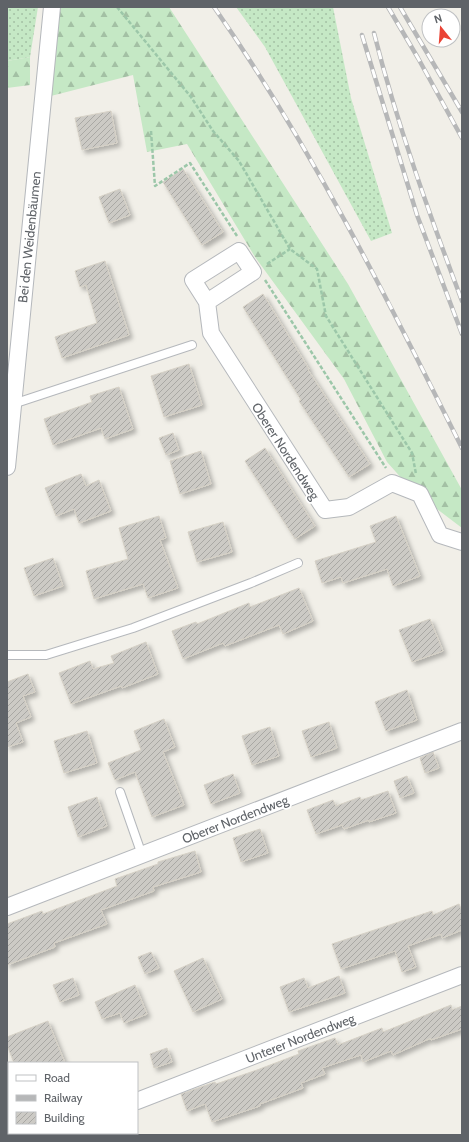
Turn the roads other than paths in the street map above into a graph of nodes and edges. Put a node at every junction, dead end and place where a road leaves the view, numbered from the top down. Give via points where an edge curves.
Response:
1 (52, 7) edge
2 (207, 302) junction
3 (192, 345) dead end
4 (11, 411) edge
5 (7, 467) edge
6 (462, 542) edge
7 (298, 562) dead end
8 (7, 655) edge
9 (462, 731) edge
10 (120, 792) dead end
11 (142, 855) junction
12 (7, 907) edge
13 (462, 975) edge
14 (138, 1102) edge

1 - 4 street, Bei den Weidenbäumen
2 - 2 street, Oberer Nordendweg via 193,280 239,251 253,272
2 - 6 street, Oberer Nordendweg via 211,333 325,510 349,507 392,483 420,494 440,535
3 - 4 lane
4 - 5 street, Bei den Weidenbäumen
7 - 8 lane via 251,583 133,628 46,655
9 - 11 street, Oberer Nordendweg
10 - 11 lane
11 - 12 street, Oberer Nordendweg
13 - 14 street, Unterer Nordendweg

